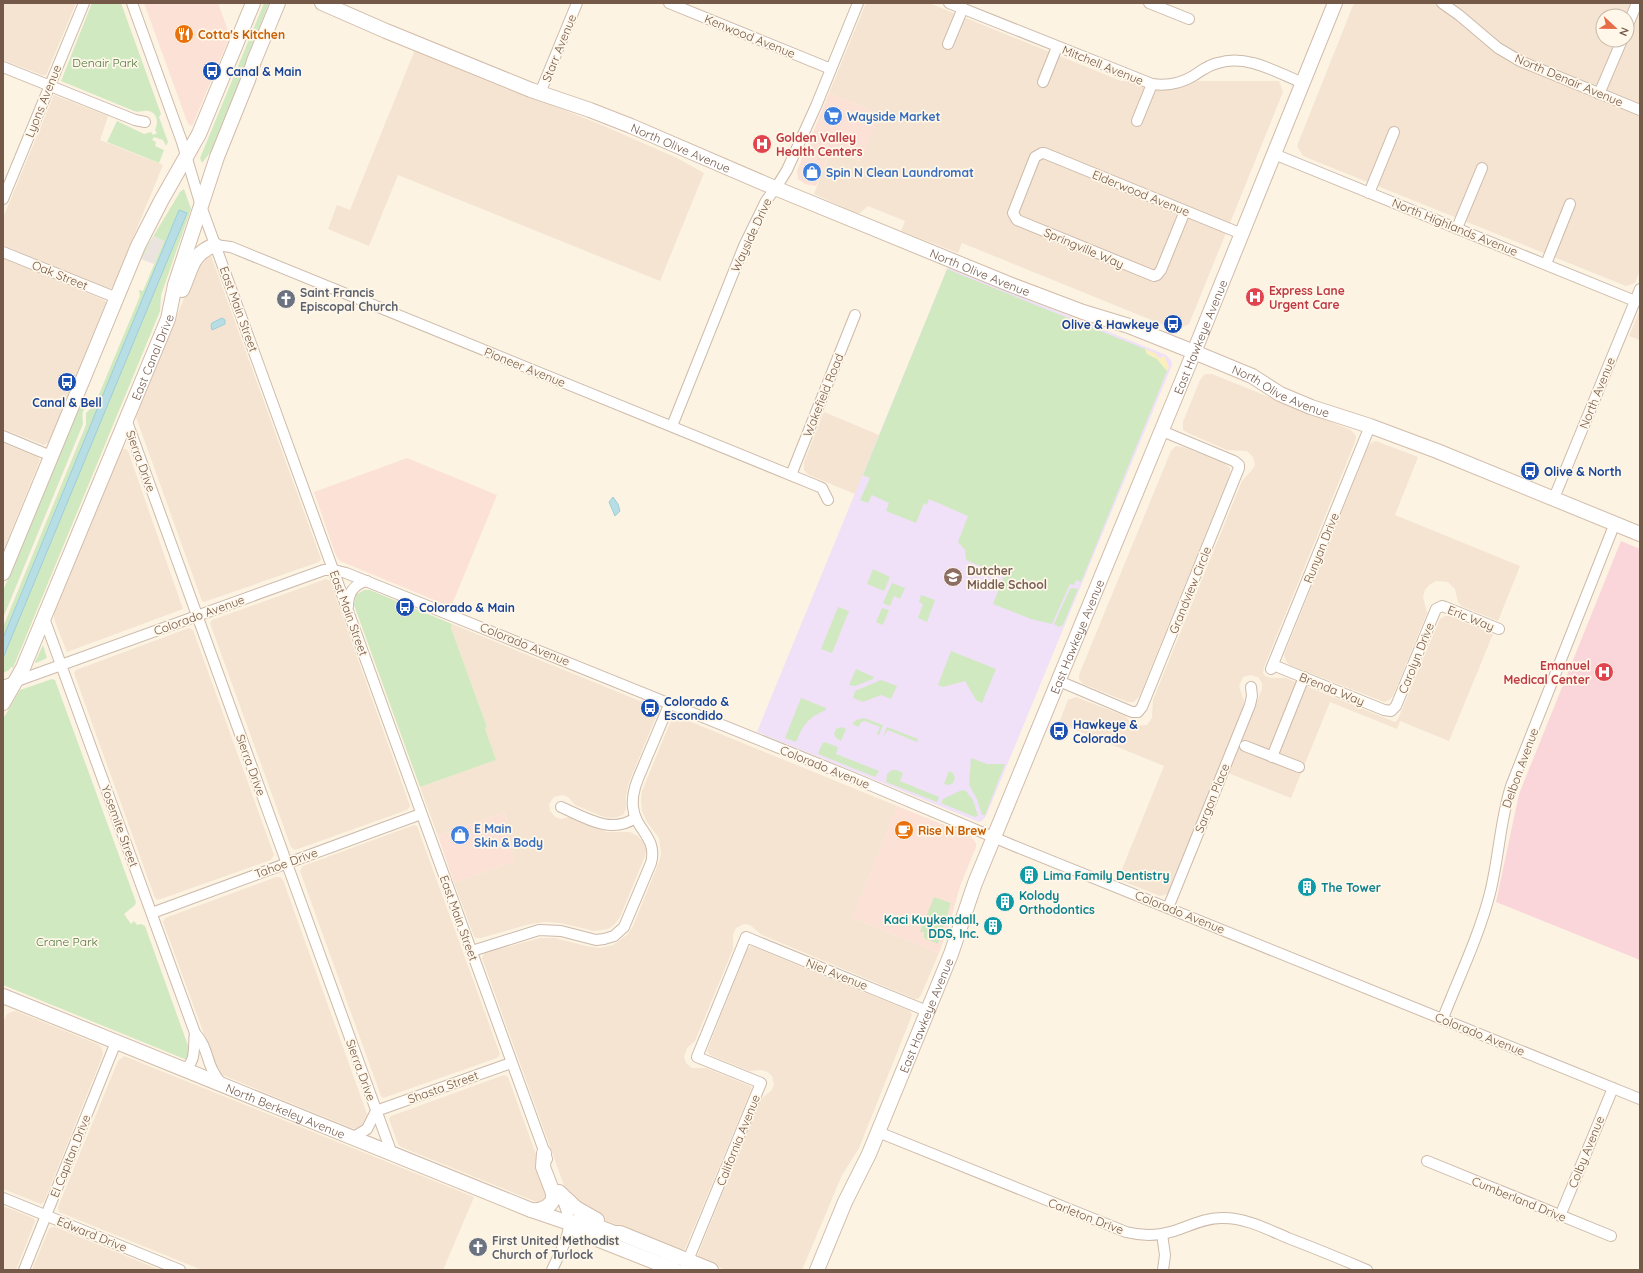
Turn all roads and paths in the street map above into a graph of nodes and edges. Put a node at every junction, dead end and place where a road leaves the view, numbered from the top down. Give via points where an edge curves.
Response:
1 (84, 3) edge
2 (132, 3) edge
3 (253, 3) edge
4 (278, 3) edge
5 (322, 3) edge
6 (577, 3) edge
7 (669, 3) edge
8 (858, 3) edge
9 (949, 3) edge
10 (1149, 3) edge
11 (1335, 3) edge
12 (1442, 3) edge
13 (963, 8) junction
14 (1189, 20) dead end
15 (948, 44) dead end
16 (1057, 47) junction
17 (1619, 48) edge
18 (3, 67) edge
19 (831, 69) junction
20 (1043, 82) dead end
21 (1303, 83) junction
22 (1152, 84) junction
23 (50, 86) junction
24 (540, 93) junction
25 (1599, 94) junction
26 (1640, 110) edge
27 (1137, 121) dead end
28 (145, 122) dead end
29 (1394, 132) dead end
30 (1274, 154) junction
31 (186, 156) junction
32 (1482, 168) dead end
33 (775, 188) junction
34 (1369, 193) junction
35 (3, 199) edge
36 (1570, 204) dead end
37 (201, 206) junction
38 (1185, 211) junction
39 (1013, 216) joint
40 (1457, 228) junction
41 (1242, 234) junction
42 (216, 245) junction
43 (3, 252) edge
44 (1546, 264) junction
45 (1640, 288) edge
46 (117, 298) junction
47 (1635, 301) junction
48 (856, 315) dead end
49 (168, 319) junction
50 (1194, 352) junction
51 (126, 419) junction
52 (672, 426) junction
53 (1370, 426) junction
54 (1162, 431) junction
55 (3, 436) edge
56 (51, 456) junction
57 (791, 475) junction
58 (1554, 498) junction
59 (828, 500) dead end
60 (1615, 523) junction
61 (1640, 534) edge
62 (334, 570) junction
63 (3, 573) edge
64 (367, 582) junction
65 (1442, 606) joint
66 (348, 610) junction
67 (197, 616) junction
68 (44, 618) junction
69 (1499, 629) dead end
70 (61, 665) junction
71 (1272, 667) joint
72 (1304, 677) junction
73 (1059, 681) junction
74 (9, 684) edge
75 (1251, 687) dead end
76 (3, 703) edge
77 (670, 704) junction
78 (1391, 711) joint
79 (1245, 746) dead end
80 (1272, 757) junction
81 (1299, 767) dead end
82 (561, 807) dead end
83 (421, 814) junction
84 (635, 818) junction
85 (994, 838) junction
86 (286, 863) junction
87 (1168, 908) junction
88 (152, 913) junction
89 (746, 937) joint
90 (472, 951) junction
91 (4, 999) edge
92 (928, 1011) junction
93 (1443, 1018) junction
94 (195, 1033) junction
95 (116, 1042) junction
96 (511, 1063) junction
97 (183, 1069) junction
98 (225, 1086) junction
99 (1613, 1088) junction
100 (1640, 1099) edge
101 (376, 1111) junction
102 (878, 1132) junction
103 (352, 1138) junction
104 (544, 1153) junction
105 (392, 1154) junction
106 (1427, 1162) dead end
107 (559, 1192) junction
108 (3, 1198) edge
109 (531, 1210) junction
110 (46, 1215) junction
111 (1560, 1216) junction
112 (569, 1223) junction
113 (620, 1233) junction
114 (1162, 1234) junction
115 (1611, 1236) dead end
116 (686, 1265) edge
117 (24, 1270) edge
118 (180, 1270) edge
119 (552, 1270) edge
120 (675, 1270) edge
121 (711, 1270) edge
122 (817, 1270) edge
123 (1163, 1270) edge
124 (1367, 1270) edge

1 - 23 street, Lyons Avenue
2 - 31 street, East Main Street
3 - 31 street via 202,127
4 - 37 street, East Canal Drive via 217,157
5 - 24 street, North Olive Avenue
6 - 24 street, Starr Avenue
7 - 19 street, Kenwood Avenue
8 - 19 street, Wayside Drive
9 - 13 street, Mitchell Avenue
10 - 14 street
11 - 21 street, East Hawkeye Avenue
12 - 25 street, North Denair Avenue via 1512,57
13 - 15 street
13 - 16 street, Mitchell Avenue
16 - 20 street
16 - 22 street, Mitchell Avenue
17 - 25 street
18 - 23 street
19 - 33 street, Wayside Drive via 787,170
21 - 22 street, Mitchell Avenue via 1257,64 1238,60 1208,66 1193,76 1172,84
21 - 30 street, East Hawkeye Avenue
22 - 27 street
23 - 28 street
23 - 35 street, Lyons Avenue
24 - 33 street, North Olive Avenue via 625,124
25 - 26 street, North Denair Avenue
29 - 34 street
30 - 34 street, North Highlands Avenue
30 - 41 street, East Hawkeye Avenue
31 - 37 street, East Main Street
31 - 46 street via 150,221
32 - 40 street
33 - 50 street, North Olive Avenue via 1010,284
33 - 52 street, Wayside Drive via 742,251
34 - 40 street, North Highlands Avenue
36 - 44 street
37 - 42 street, East Main Street
37 - 49 street, East Canal Drive via 175,285
38 - 39 street, Elderwood Avenue via 1044,153 1035,157 1013,210
38 - 39 street, Springville Way via 1161,270 1157,275 1150,276 1017,220
38 - 41 street, Elderwood Avenue
40 - 44 street, North Highlands Avenue
41 - 50 street, East Hawkeye Avenue
42 - 49 street via 197,255
42 - 52 street, Pioneer Avenue via 230,247
42 - 62 street, East Main Street
43 - 46 street, Oak Street
44 - 47 street, North Highlands Avenue
45 - 47 street, North Avenue
46 - 56 street
47 - 58 street, North Avenue
48 - 57 street, Wakefield Road
49 - 51 street, East Canal Drive
50 - 53 street, North Olive Avenue via 1252,376 1280,394
50 - 54 street, East Hawkeye Avenue
51 - 67 street, Sierra Drive
51 - 68 street, East Canal Drive
52 - 57 street, Pioneer Avenue
53 - 58 street, North Olive Avenue
53 - 71 street, Runyan Drive
54 - 73 street, East Hawkeye Avenue
54 - 73 street, Grandview Circle via 1234,461 1239,468 1142,707 1138,712 1132,712
55 - 56 street
56 - 63 street
57 - 59 street, Pioneer Avenue via 822,488
58 - 60 street, North Olive Avenue
60 - 61 street, North Olive Avenue
60 - 93 street, Delbon Avenue via 1511,786 1484,912
62 - 64 street, Colorado Avenue
62 - 66 street, East Main Street
62 - 67 street, Colorado Avenue via 324,570
64 - 66 street via 358,584 352,590
64 - 77 street, Colorado Avenue
65 - 69 street, Eric Way
65 - 78 street, Carolyn Drive via 1435,612 1396,706
66 - 83 street, East Main Street
67 - 70 street, Colorado Avenue
67 - 86 street, Sierra Drive
68 - 70 street, Yosemite Street
68 - 74 street, East Canal Drive via 23,668
70 - 74 street, Colorado Avenue
70 - 88 street, Yosemite Street
71 - 72 street, Brenda Way
72 - 78 street, Brenda Way
72 - 80 street
73 - 85 street, East Hawkeye Avenue
74 - 76 street, East Canal Drive
75 - 87 street, Sargon Place via 1250,705
77 - 84 street via 635,787
77 - 85 street, Colorado Avenue
79 - 80 street
80 - 81 street
82 - 84 street via 606,825 621,825
83 - 86 street, Tahoe Drive
83 - 90 street, East Main Street
84 - 90 street via 651,842 652,858 626,923 619,932 608,938 596,940 561,931 539,930
85 - 87 street, Colorado Avenue
85 - 92 street, East Hawkeye Avenue
86 - 88 street, Tahoe Drive
86 - 101 street, Sierra Drive
87 - 93 street, Colorado Avenue
88 - 94 street, Yosemite Street
89 - 92 street, Niel Avenue
89 - 116 street, California Avenue via 697,1057 761,1083
90 - 96 street, East Main Street
91 - 95 street, North Berkeley Avenue
92 - 102 street, East Hawkeye Avenue
93 - 99 street, Colorado Avenue
94 - 97 street, Yosemite Street via 193,1059 189,1066
94 - 98 street, Yosemite Street via 201,1039 210,1068
95 - 97 street, North Berkeley Avenue
95 - 110 street, El Capitan Drive
96 - 101 street, Shasta Street
96 - 104 street, East Main Street
97 - 98 street, North Berkeley Avenue
98 - 103 street, North Berkeley Avenue
99 - 100 street, Colorado Avenue
99 - 111 street, Colby Avenue
101 - 103 street, Sierra Drive via 369,1127
101 - 105 street, Sierra Drive
102 - 114 street, Carleton Drive via 1117,1229 1134,1234
102 - 122 street, East Hawkeye Avenue
103 - 105 street, North Berkeley Avenue
104 - 107 street, East Main Street
104 - 109 street via 544,1167 553,1200 545,1209
105 - 109 street, North Berkeley Avenue
106 - 111 street, Cumberland Drive
107 - 112 street, East Main Street
107 - 113 street via 582,1213 615,1228
108 - 110 street, Edward Drive
109 - 112 street, North Berkeley Avenue
110 - 117 street, El Capitan Drive
110 - 118 street, Edward Drive
111 - 115 street, Cumberland Drive
112 - 113 street, North Berkeley Avenue via 584,1221
112 - 119 street
112 - 120 street, North Berkeley Avenue via 580,1232
113 - 116 street, North Berkeley Avenue
114 - 123 street via 1165,1254
114 - 124 street, Carleton Drive via 1208,1219 1239,1220
116 - 121 street, North Berkeley Avenue

